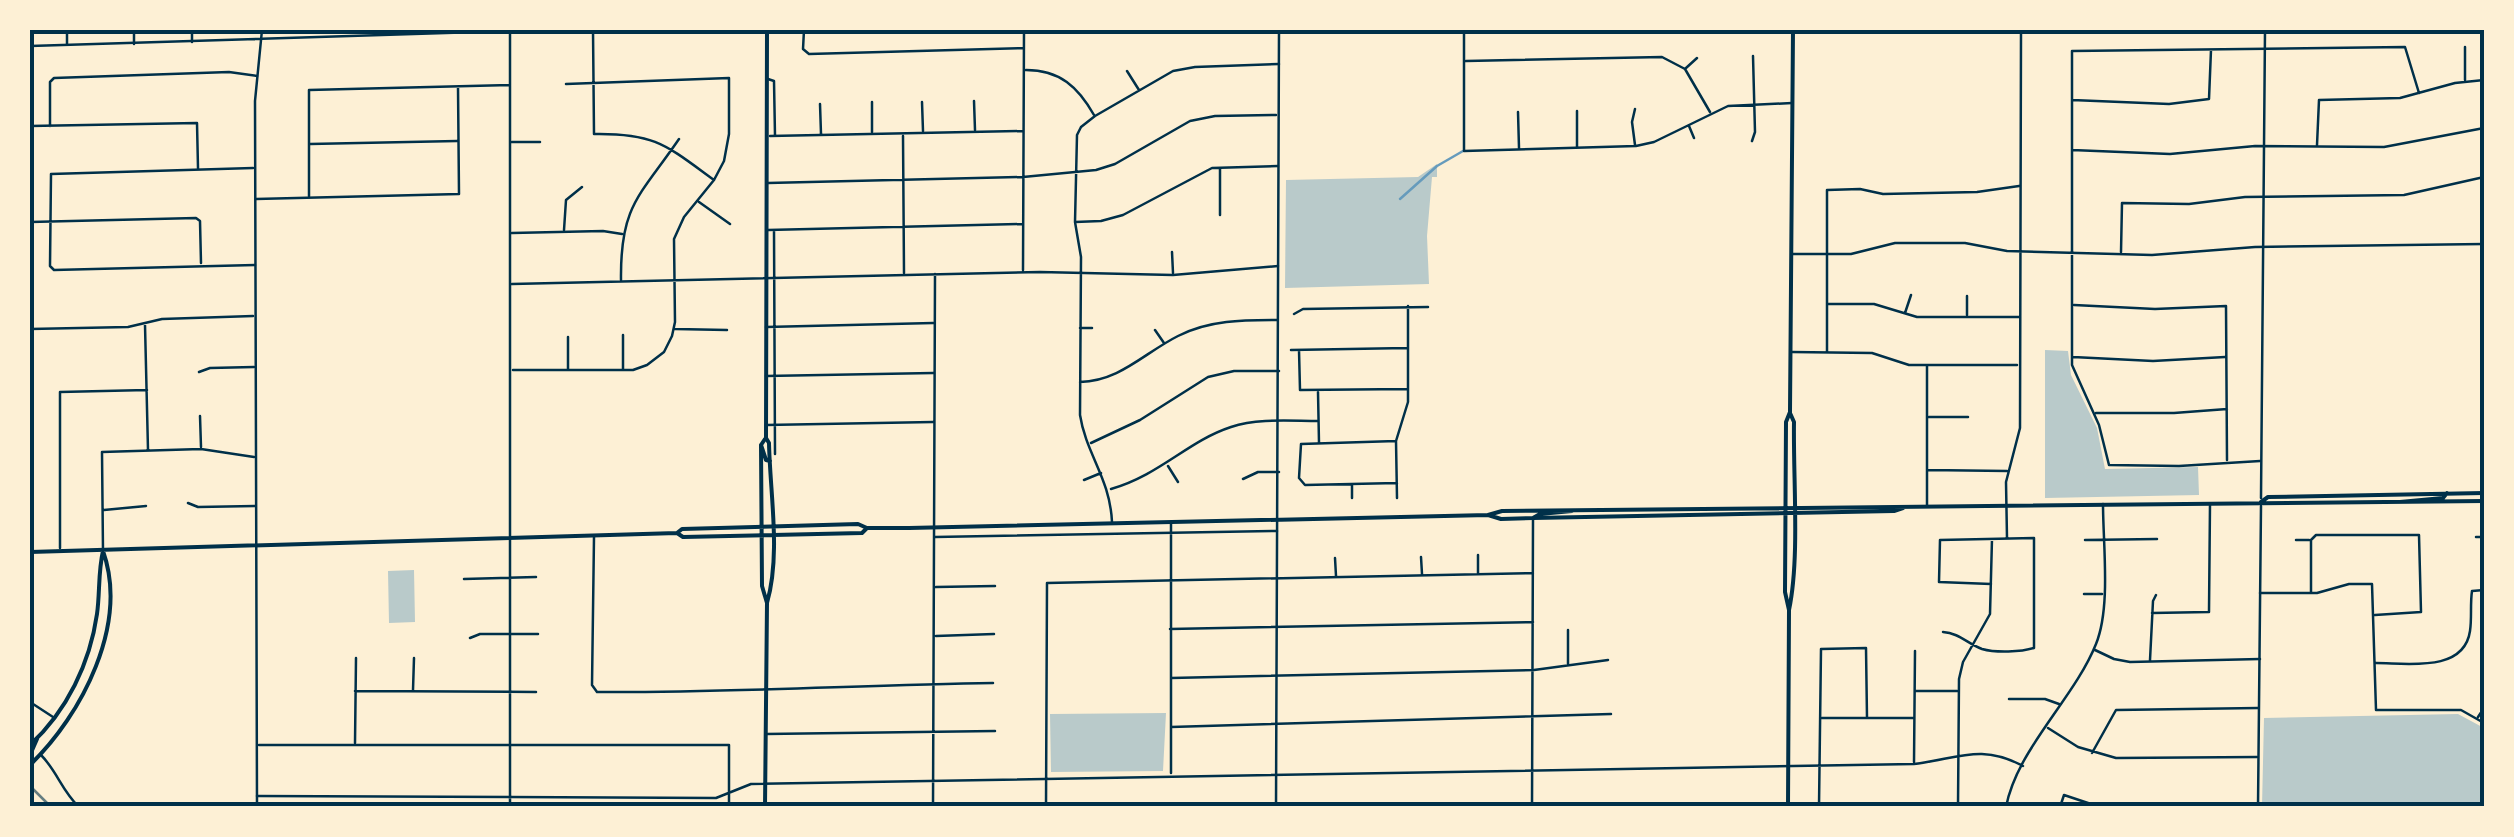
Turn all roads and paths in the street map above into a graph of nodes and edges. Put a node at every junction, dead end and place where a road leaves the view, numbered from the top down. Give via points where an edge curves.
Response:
1 (67, 30) edge
2 (134, 30) edge
3 (192, 30) edge
4 (262, 30) edge
5 (540, 30) edge
6 (594, 30) edge
7 (767, 30) edge
8 (804, 30) edge
9 (1024, 30) edge
10 (1280, 30) edge
11 (1464, 30) edge
12 (1792, 30) edge
13 (2021, 30) edge
14 (2265, 30) edge
15 (486, 31) edge
16 (510, 31) edge
17 (262, 39) junction
18 (192, 42) junction
19 (134, 44) junction
20 (30, 46) edge
21 (67, 46) junction
22 (2465, 47) dead end
23 (1024, 48) junction
24 (2210, 48) junction
25 (2264, 48) junction
26 (1753, 56) dead end
27 (1696, 58) dead end
28 (1464, 61) junction
29 (1279, 64) junction
30 (1685, 69) junction
31 (1024, 70) junction
32 (1128, 71) dead end
33 (1073, 72) dead end
34 (257, 76) junction
35 (767, 79) junction
36 (2484, 80) edge
37 (1068, 81) junction
38 (2465, 81) junction
39 (594, 82) junction
40 (566, 84) dead end
41 (510, 85) junction
42 (458, 86) junction
43 (1139, 90) junction
44 (2419, 94) junction
45 (2071, 100) junction
46 (974, 101) dead end
47 (872, 102) dead end
48 (922, 102) dead end
49 (1756, 103) junction
50 (1792, 103) junction
51 (820, 104) dead end
52 (1636, 109) dead end
53 (1576, 111) dead end
54 (1518, 112) dead end
55 (1710, 114) junction
56 (1279, 115) junction
57 (1095, 116) junction
58 (1688, 125) junction
59 (30, 126) edge
60 (50, 126) junction
61 (2484, 128) edge
62 (1023, 130) junction
63 (923, 132) junction
64 (975, 132) junction
65 (903, 133) junction
66 (872, 134) junction
67 (821, 135) junction
68 (766, 136) junction
69 (775, 136) junction
70 (1694, 138) dead end
71 (679, 139) dead end
72 (458, 140) junction
73 (1752, 141) dead end
74 (511, 142) junction
75 (540, 142) dead end
76 (309, 144) junction
77 (1636, 146) junction
78 (2264, 146) junction
79 (2317, 147) junction
80 (1578, 148) junction
81 (672, 149) junction
82 (1519, 150) junction
83 (2071, 150) junction
84 (1279, 166) junction
85 (1220, 167) junction
86 (254, 168) junction
87 (198, 170) junction
88 (1075, 172) junction
89 (2484, 176) edge
90 (1023, 177) junction
91 (714, 180) junction
92 (903, 180) junction
93 (766, 184) junction
94 (2021, 186) junction
95 (582, 187) dead end
96 (2264, 196) junction
97 (309, 198) junction
98 (255, 199) junction
99 (698, 201) junction
100 (1220, 215) dead end
101 (30, 222) edge
102 (50, 222) junction
103 (1075, 222) junction
104 (730, 224) dead end
105 (1023, 224) junction
106 (903, 227) junction
107 (766, 230) junction
108 (774, 230) junction
109 (564, 232) junction
110 (511, 233) junction
111 (622, 234) junction
112 (2484, 244) edge
113 (2263, 247) junction
114 (2070, 251) junction
115 (1172, 252) dead end
116 (2020, 252) junction
117 (2121, 253) junction
118 (1791, 254) junction
119 (1828, 254) junction
120 (255, 265) junction
121 (202, 266) junction
122 (1279, 266) junction
123 (1023, 272) junction
124 (1080, 272) junction
125 (904, 274) junction
126 (934, 274) junction
127 (1173, 275) junction
128 (775, 277) junction
129 (766, 278) junction
130 (674, 280) junction
131 (622, 282) junction
132 (511, 284) junction
133 (1911, 295) dead end
134 (1968, 296) dead end
135 (1828, 304) junction
136 (2072, 305) junction
137 (1408, 306) junction
138 (1428, 308) dead end
139 (1905, 313) junction
140 (1294, 314) dead end
141 (255, 316) junction
142 (1967, 317) junction
143 (2020, 317) junction
144 (1279, 320) junction
145 (144, 323) junction
146 (934, 323) junction
147 (766, 327) junction
148 (775, 327) junction
149 (674, 328) junction
150 (1080, 328) junction
151 (1092, 328) dead end
152 (30, 329) edge
153 (727, 330) dead end
154 (1155, 330) dead end
155 (623, 335) dead end
156 (568, 337) dead end
157 (1164, 344) junction
158 (1408, 348) junction
159 (1291, 350) dead end
160 (1299, 350) junction
161 (1790, 352) junction
162 (1827, 352) junction
163 (2228, 357) junction
164 (2072, 358) junction
165 (1927, 365) junction
166 (2020, 366) junction
167 (255, 367) junction
168 (510, 370) junction
169 (568, 370) junction
170 (623, 370) junction
171 (1279, 371) junction
172 (199, 372) dead end
173 (934, 373) junction
174 (766, 376) junction
175 (775, 376) junction
176 (1080, 382) junction
177 (1408, 389) junction
178 (147, 390) junction
179 (1318, 390) junction
180 (2227, 409) junction
181 (1790, 412) junction
182 (2094, 414) junction
183 (200, 416) dead end
184 (1927, 417) junction
185 (1968, 417) dead end
186 (1279, 421) junction
187 (1318, 421) junction
188 (934, 422) junction
189 (775, 424) junction
190 (766, 425) junction
191 (766, 438) junction
192 (1396, 441) junction
193 (1089, 443) junction
194 (1319, 443) junction
195 (761, 446) junction
196 (201, 449) junction
197 (148, 450) junction
198 (776, 454) dead end
199 (256, 457) junction
200 (2262, 460) junction
201 (770, 461) junction
202 (2226, 462) junction
203 (2011, 463) junction
204 (1167, 464) junction
205 (2017, 465) dead end
206 (1927, 470) junction
207 (2009, 471) junction
208 (1102, 472) junction
209 (1279, 472) junction
210 (1244, 479) dead end
211 (1084, 480) dead end
212 (1178, 482) dead end
213 (1397, 482) junction
214 (1352, 484) junction
215 (1108, 490) junction
216 (2448, 493) junction
217 (2484, 493) edge
218 (1352, 498) dead end
219 (1396, 498) dead end
220 (2261, 502) junction
221 (2484, 502) edge
222 (188, 503) dead end
223 (2210, 503) junction
224 (2395, 503) junction
225 (2103, 504) junction
226 (146, 506) dead end
227 (256, 506) junction
228 (2006, 506) junction
229 (1926, 507) junction
230 (1577, 509) junction
231 (102, 510) junction
232 (1786, 510) junction
233 (1793, 510) junction
234 (1488, 515) junction
235 (1533, 518) junction
236 (1278, 520) junction
237 (1171, 522) junction
238 (1112, 523) junction
239 (842, 524) junction
240 (762, 526) junction
241 (772, 526) junction
242 (934, 527) junction
243 (867, 528) junction
244 (1170, 531) junction
245 (1278, 531) junction
246 (677, 533) junction
247 (842, 534) junction
248 (594, 536) junction
249 (762, 536) junction
250 (772, 536) junction
251 (934, 536) junction
252 (2476, 537) dead end
253 (2484, 537) edge
254 (511, 538) junction
255 (1992, 538) junction
256 (2007, 538) junction
257 (2156, 539) dead end
258 (2085, 540) dead end
259 (2103, 540) junction
260 (2296, 540) dead end
261 (2311, 540) junction
262 (255, 545) junction
263 (103, 551) junction
264 (30, 552) edge
265 (60, 552) junction
266 (1478, 555) dead end
267 (1421, 557) dead end
268 (1335, 558) dead end
269 (1533, 573) junction
270 (1478, 574) junction
271 (1422, 576) junction
272 (511, 577) junction
273 (536, 577) dead end
274 (1336, 578) junction
275 (464, 579) dead end
276 (1277, 579) junction
277 (1170, 581) junction
278 (1992, 584) junction
279 (933, 586) junction
280 (994, 586) dead end
281 (2484, 590) edge
282 (2260, 592) junction
283 (2311, 593) junction
284 (2084, 594) dead end
285 (2103, 594) junction
286 (2156, 596) dead end
287 (766, 604) junction
288 (1789, 610) junction
289 (2152, 613) junction
290 (2374, 615) junction
291 (1533, 622) junction
292 (1277, 627) junction
293 (1170, 630) junction
294 (1568, 630) dead end
295 (1943, 632) dead end
296 (511, 634) junction
297 (538, 634) dead end
298 (994, 634) dead end
299 (933, 636) junction
300 (470, 638) dead end
301 (1974, 645) junction
302 (2094, 650) junction
303 (1915, 651) dead end
304 (356, 658) dead end
305 (414, 658) dead end
306 (2260, 659) junction
307 (1608, 660) dead end
308 (2150, 661) junction
309 (2374, 663) junction
310 (1568, 666) junction
311 (1534, 670) junction
312 (1277, 676) junction
313 (1170, 678) junction
314 (78, 679) junction
315 (993, 682) dead end
316 (933, 684) junction
317 (88, 685) junction
318 (766, 687) junction
319 (356, 691) junction
320 (414, 691) junction
321 (1915, 691) junction
322 (1959, 691) junction
323 (510, 692) junction
324 (536, 692) dead end
325 (2008, 700) dead end
326 (30, 702) edge
327 (2060, 705) junction
328 (2260, 708) junction
329 (2484, 708) edge
330 (1611, 714) dead end
331 (54, 718) junction
332 (1533, 718) junction
333 (1820, 718) junction
334 (1867, 718) junction
335 (1915, 718) junction
336 (2477, 718) junction
337 (2484, 722) edge
338 (1277, 724) junction
339 (1171, 727) junction
340 (2046, 728) junction
341 (995, 730) dead end
342 (933, 732) junction
343 (766, 734) junction
344 (37, 739) junction
345 (258, 744) junction
346 (30, 745) edge
347 (355, 745) junction
348 (510, 745) junction
349 (2092, 753) junction
350 (30, 755) edge
351 (41, 755) junction
352 (1958, 756) junction
353 (2259, 757) junction
354 (1820, 763) junction
355 (1788, 764) junction
356 (1914, 764) junction
357 (30, 765) edge
358 (2022, 766) junction
359 (1532, 768) junction
360 (1277, 773) junction
361 (1171, 775) junction
362 (1046, 778) junction
363 (933, 781) junction
364 (765, 785) junction
365 (729, 794) junction
366 (257, 796) junction
367 (510, 796) junction
368 (79, 807) edge
369 (257, 807) edge
370 (510, 807) edge
371 (729, 807) edge
372 (765, 807) edge
373 (933, 807) edge
374 (1046, 807) edge
375 (1276, 807) edge
376 (1532, 807) edge
377 (1788, 807) edge
378 (1819, 807) edge
379 (1958, 807) edge
380 (2006, 807) edge
381 (2060, 807) edge
382 (2100, 807) edge
383 (2258, 807) edge

1 - 21 street
2 - 19 street
3 - 18 street
4 - 17 street
5 - 16 street
6 - 39 street
7 - 35 main road
8 - 23 street via 804,53
9 - 23 street
10 - 29 street
11 - 28 street
12 - 50 main road
13 - 94 street
14 - 25 street
15 - 16 street
15 - 17 street
16 - 41 street
17 - 18 street
17 - 34 street
18 - 19 street
19 - 21 street
20 - 21 street
22 - 38 street
23 - 31 street
24 - 25 street
24 - 45 street via 2072,51
24 - 45 street via 2209,99
25 - 44 street via 2405,48
25 - 78 street
26 - 49 street
27 - 30 street
28 - 30 street via 1654,55
28 - 82 street via 1464,151
29 - 43 street via 1180,69
29 - 56 street
30 - 55 street
31 - 37 street
31 - 62 street
32 - 43 street
33 - 37 street
34 - 60 street via 51,79
34 - 86 street
35 - 68 main road
35 - 69 street via 774,82
36 - 38 street
37 - 57 street
38 - 44 street
39 - 40 street
39 - 81 street via 594,134 640,135
39 - 91 street via 729,78 729,142
41 - 42 street
41 - 74 street
42 - 72 street
42 - 76 street via 309,90
43 - 57 street
44 - 79 street via 2319,100
45 - 83 street
46 - 64 street
47 - 66 street
48 - 63 street
49 - 50 street
49 - 55 street
49 - 73 street
50 - 118 main road
51 - 67 street
52 - 77 street
53 - 80 street
54 - 82 street
55 - 58 street
56 - 84 street
56 - 88 street via 1196,119 1109,166
57 - 88 street via 1077,135
58 - 70 street
58 - 77 street
59 - 60 street
60 - 87 street via 197,123
61 - 79 street via 2384,147
62 - 64 street
62 - 90 street
63 - 64 street
63 - 65 street
65 - 66 street
65 - 92 street
66 - 67 street
67 - 69 street
68 - 69 street
68 - 93 main road
71 - 81 street
72 - 76 street
72 - 97 street via 458,194
74 - 75 street
74 - 110 street
76 - 97 street
77 - 80 street
78 - 79 street
78 - 83 street via 2170,154
78 - 96 street
80 - 82 street
81 - 91 street
81 - 111 street via 638,195
83 - 114 street
84 - 85 street
84 - 122 street
85 - 100 street
85 - 103 street via 1123,215
86 - 87 street
86 - 98 street
87 - 102 street via 51,174
88 - 90 street
88 - 103 street
89 - 96 street via 2404,195
90 - 92 street
90 - 105 street
91 - 99 street
92 - 93 street
92 - 106 street
93 - 107 main road
94 - 116 street
94 - 119 street via 1958,193 1827,190
95 - 109 street via 566,200
96 - 113 street
96 - 117 street via 2122,204
97 - 98 street
98 - 120 street
99 - 104 street
99 - 130 street via 674,239
101 - 102 street
102 - 121 street via 199,219
102 - 121 street via 51,269
103 - 124 street
105 - 106 street
105 - 123 street
106 - 108 street
106 - 125 street
107 - 108 street
107 - 129 main road
108 - 128 street
109 - 110 street
109 - 111 street
110 - 132 street
111 - 131 street
112 - 113 street
113 - 117 street
113 - 200 street
114 - 116 street
114 - 117 street
114 - 136 street
115 - 127 street
116 - 119 street via 1965,243 1895,243
116 - 143 street
118 - 119 street
118 - 161 main road
119 - 135 street
120 - 121 street
120 - 141 street
122 - 127 street
122 - 144 street
123 - 124 street
123 - 126 street
124 - 127 street
124 - 150 street
125 - 126 street
125 - 128 street
126 - 146 street
128 - 129 street
128 - 148 street
129 - 130 street
129 - 147 main road
130 - 131 street
130 - 149 street
131 - 132 street
132 - 168 street
133 - 139 street
134 - 142 street
135 - 139 street via 1874,304
135 - 162 street
136 - 163 street via 2226,306
136 - 164 street
137 - 138 street
137 - 140 street
137 - 158 street
139 - 142 street
141 - 145 street
141 - 167 street
142 - 143 street
143 - 166 street
144 - 157 street via 1215,323
144 - 171 street
145 - 152 street
145 - 178 street
146 - 148 street
146 - 173 street
147 - 148 street
147 - 174 main road
148 - 175 street
149 - 153 street
149 - 170 street via 659,357
150 - 151 street
150 - 176 street
154 - 157 street
155 - 170 street
156 - 169 street
157 - 176 street via 1114,376
158 - 160 street
158 - 177 street
159 - 160 street
160 - 179 street via 1300,390
161 - 162 street
161 - 181 main road
162 - 165 street
163 - 164 street
163 - 180 street
164 - 182 street
165 - 166 street
165 - 184 street
166 - 203 street via 2019,437
167 - 172 street
167 - 199 street
168 - 169 street
168 - 254 street
169 - 170 street
171 - 186 street
171 - 193 street via 1208,377
173 - 175 street
173 - 188 street
174 - 175 street
174 - 190 main road
175 - 189 street
176 - 193 street
177 - 179 street
177 - 192 street
178 - 197 street
178 - 265 street via 60,392
179 - 187 street
180 - 182 street
180 - 202 street
181 - 232 main road
181 - 233 main road
182 - 202 street via 2109,466
183 - 196 street
184 - 185 street
184 - 206 street
186 - 187 street
186 - 204 street via 1225,429
186 - 209 street
187 - 194 street
188 - 189 street
188 - 242 street
189 - 190 street
189 - 198 street
190 - 191 main road
191 - 195 main road
191 - 201 main road
192 - 194 street
192 - 213 street
193 - 208 street
194 - 214 street via 1301,444 1300,482
195 - 201 main road
195 - 240 main road
196 - 197 street
196 - 199 street
197 - 231 street via 102,452
199 - 227 street
200 - 202 street
200 - 220 street
201 - 241 main road
203 - 205 street
203 - 207 street
204 - 212 street
204 - 215 street
206 - 207 street
206 - 229 street
207 - 228 street
208 - 211 street
208 - 215 street
209 - 210 street
209 - 236 street
213 - 214 street
213 - 219 street
214 - 218 street
215 - 238 street
216 - 217 main road
216 - 220 main road
216 - 224 main road
220 - 223 main road
220 - 224 main road
220 - 282 street
221 - 224 main road
222 - 227 street
223 - 225 main road
223 - 289 street via 2209,612
225 - 228 main road
225 - 259 street
226 - 231 street
227 - 262 street
228 - 229 main road
228 - 256 street
229 - 233 main road
230 - 232 main road
230 - 234 main road
230 - 235 main road
231 - 263 street
232 - 233 main road
232 - 235 main road
232 - 288 main road
233 - 288 main road
234 - 235 main road
234 - 236 main road
235 - 269 street
236 - 237 main road
236 - 245 street
237 - 238 main road
237 - 244 street
238 - 242 main road
239 - 241 main road
239 - 243 main road
239 - 247 main road
240 - 241 main road
240 - 246 main road
240 - 249 main road
241 - 250 main road
242 - 243 main road
242 - 251 street
243 - 247 main road
244 - 245 street
244 - 251 street
244 - 277 street
245 - 276 street
246 - 248 main road
246 - 249 main road
247 - 250 main road
248 - 254 main road
248 - 318 street via 592,690
249 - 250 main road
249 - 287 main road
250 - 287 main road
251 - 279 street
252 - 253 street
254 - 262 main road
254 - 272 street
255 - 256 street
255 - 278 street
255 - 278 street via 1940,540 1940,582
256 - 301 street via 2034,538 2034,648
257 - 259 street
258 - 259 street
259 - 285 street
260 - 261 street
261 - 283 street
261 - 290 street via 2419,535 2422,612
262 - 263 main road
262 - 345 street
263 - 265 main road
263 - 314 main road via 92,638
263 - 317 main road via 108,614
264 - 265 main road
266 - 270 street
267 - 271 street
268 - 274 street
269 - 270 street
269 - 291 street
270 - 271 street
271 - 274 street
272 - 273 street
272 - 275 street
272 - 296 street
274 - 276 street
276 - 277 street
276 - 292 street
277 - 293 street
277 - 362 street via 1047,584
278 - 301 street via 1990,614
279 - 280 street
279 - 299 street
281 - 309 street via 2472,591 2468,640 2456,656
282 - 283 street
282 - 306 street
283 - 290 street via 2372,584
284 - 285 street
285 - 302 street
286 - 289 street
287 - 318 main road
288 - 355 main road
289 - 308 street
290 - 309 street
291 - 292 street
291 - 311 street
292 - 293 street
292 - 312 street
293 - 313 street
294 - 310 street
295 - 301 street
296 - 297 street
296 - 300 street
296 - 323 street
298 - 299 street
299 - 316 street
301 - 322 street
302 - 308 street via 2120,661
302 - 327 street
303 - 321 street
304 - 319 street
305 - 320 street
306 - 308 street
306 - 328 street
307 - 310 street
309 - 336 street via 2376,710 2461,710
310 - 311 street
311 - 312 street
311 - 332 street
312 - 313 street
312 - 338 street
313 - 339 street
314 - 317 main road
314 - 331 main road
315 - 316 street
316 - 318 street
316 - 342 street
317 - 351 main road
318 - 343 main road
319 - 320 street
319 - 347 street
320 - 323 street
321 - 322 street
321 - 335 street
322 - 352 street
323 - 324 street
323 - 348 street
325 - 327 street
326 - 331 street
327 - 340 street
328 - 349 street via 2116,710
328 - 353 street
329 - 336 street
330 - 332 street
331 - 344 main road
332 - 338 street
332 - 359 street
333 - 334 street
333 - 334 street via 1822,648 1866,648
333 - 354 street
334 - 335 street
335 - 356 street
336 - 337 street
338 - 339 street
338 - 360 street
339 - 361 street
340 - 349 street
340 - 358 street
341 - 342 street
342 - 343 street
342 - 363 street
343 - 364 main road
344 - 346 main road
344 - 350 main road
345 - 347 street
345 - 366 street
347 - 348 street
348 - 365 street via 729,746
348 - 367 street
349 - 353 street
351 - 357 main road
351 - 368 street
352 - 356 street
352 - 358 street via 1993,754
352 - 379 street
353 - 383 street
354 - 355 street
354 - 356 street
354 - 378 street
355 - 359 street
355 - 377 main road
358 - 380 street
359 - 360 street
359 - 376 street
360 - 361 street
360 - 375 street
361 - 362 street
362 - 363 street
362 - 374 street
363 - 364 street
363 - 373 street
364 - 365 street
364 - 372 main road
365 - 367 street
365 - 371 street
366 - 367 street
366 - 369 street
367 - 370 street
381 - 382 street via 2064,795

